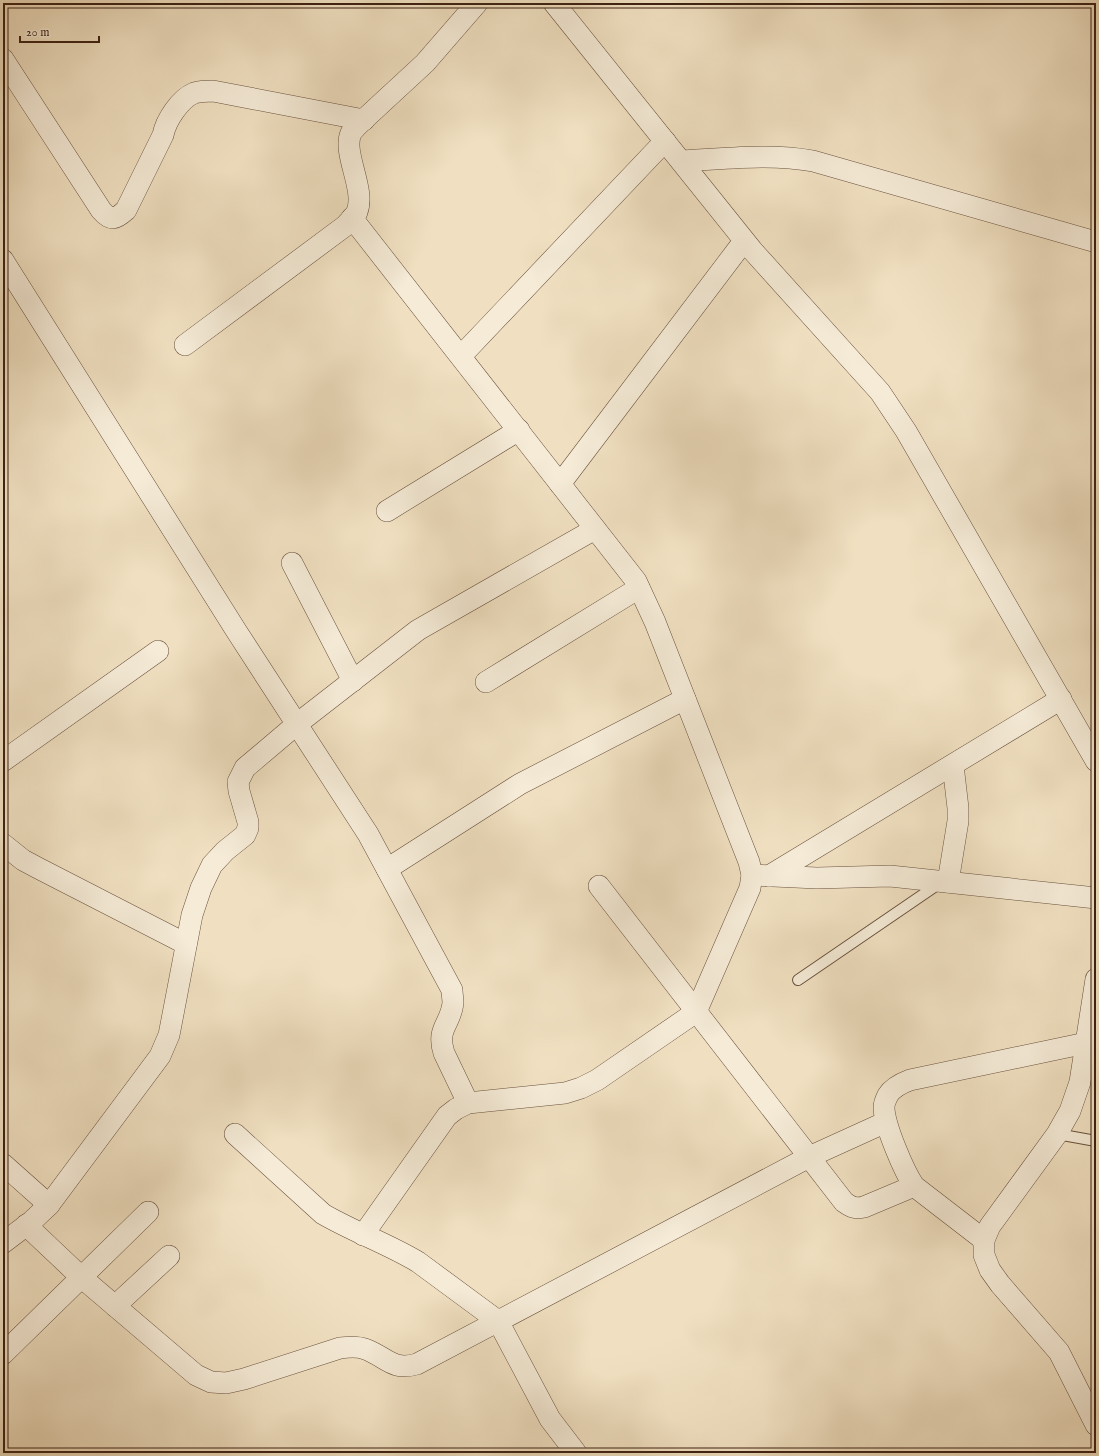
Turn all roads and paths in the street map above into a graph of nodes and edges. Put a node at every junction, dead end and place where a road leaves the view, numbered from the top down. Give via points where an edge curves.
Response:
1 (476, 3) edge
2 (554, 3) edge
3 (3, 59) edge
4 (364, 120) junction
5 (665, 142) junction
6 (680, 161) junction
7 (352, 218) junction
8 (744, 241) junction
9 (1096, 242) edge
10 (3, 260) edge
11 (10, 286) edge
12 (185, 346) dead end
13 (461, 356) junction
14 (519, 430) junction
15 (560, 484) junction
16 (387, 511) dead end
17 (595, 529) junction
18 (292, 563) dead end
19 (639, 588) junction
20 (158, 651) dead end
21 (353, 681) junction
22 (486, 682) dead end
23 (685, 698) junction
24 (1061, 699) junction
25 (297, 724) junction
26 (3, 761) edge
27 (1096, 761) edge
28 (953, 765) junction
29 (3, 844) edge
30 (388, 869) junction
31 (761, 876) junction
32 (945, 882) junction
33 (599, 886) dead end
34 (1096, 898) edge
35 (186, 944) junction
36 (1096, 979) edge
37 (798, 980) dead end
38 (696, 1012) junction
39 (1086, 1043) junction
40 (468, 1103) junction
41 (886, 1122) junction
42 (235, 1134) dead end
43 (1057, 1134) junction
44 (1096, 1141) edge
45 (809, 1157) junction
46 (3, 1164) edge
47 (914, 1186) junction
48 (48, 1205) junction
49 (148, 1212) dead end
50 (26, 1226) junction
51 (363, 1235) junction
52 (984, 1240) junction
53 (3, 1243) edge
54 (169, 1256) dead end
55 (81, 1277) junction
56 (115, 1306) junction
57 (498, 1321) junction
58 (3, 1354) edge
59 (1096, 1425) edge
60 (576, 1453) edge

1 - 4 street via 425,63
2 - 5 street
3 - 4 street via 101,210 111,219 126,210 163,135 164,126 184,100 193,94 213,91
4 - 7 street via 351,133 349,146 360,199
5 - 6 street
5 - 13 street
6 - 8 street
6 - 9 street via 777,156 802,159
7 - 12 street via 345,226
7 - 13 street
8 - 15 street
8 - 24 street via 880,392 895,413
10 - 11 street
11 - 25 street
13 - 14 street
14 - 15 street
14 - 16 street
15 - 17 street
17 - 19 street
17 - 21 street via 418,630
18 - 21 street
19 - 22 street
19 - 23 street
20 - 26 street
21 - 25 street
23 - 30 street via 520,784
23 - 31 street via 749,862
24 - 27 street
24 - 28 street
25 - 30 street
25 - 35 street via 241,774 238,782 248,828 245,835 212,865 192,915
28 - 31 street
28 - 32 street via 958,821
29 - 35 street via 23,860
30 - 40 street via 452,990 453,1004 441,1035 441,1044
31 - 32 street via 890,876
31 - 38 street via 750,888
32 - 34 street
32 - 37 lane
33 - 38 street
35 - 48 street via 169,1035 160,1056
36 - 39 street
38 - 40 street via 581,1088 565,1093
38 - 45 street
39 - 41 street via 910,1080 898,1085 888,1095 884,1106
39 - 43 street via 1080,1082 1070,1111
40 - 51 street via 447,1116
41 - 45 street
41 - 47 street via 907,1175
42 - 51 street via 323,1214
43 - 44 lane
43 - 52 street via 990,1226
45 - 47 street via 844,1202 856,1209
45 - 57 street
46 - 48 street
47 - 52 street
48 - 50 street
49 - 55 street
50 - 53 street
50 - 55 street
51 - 57 street via 418,1262
52 - 59 street via 984,1255 990,1270 1059,1352
54 - 56 street
55 - 56 street
55 - 58 street
56 - 57 street via 196,1375 212,1382 226,1383 340,1348 351,1347 363,1349 395,1365 406,1367 417,1364
57 - 60 street via 550,1419

